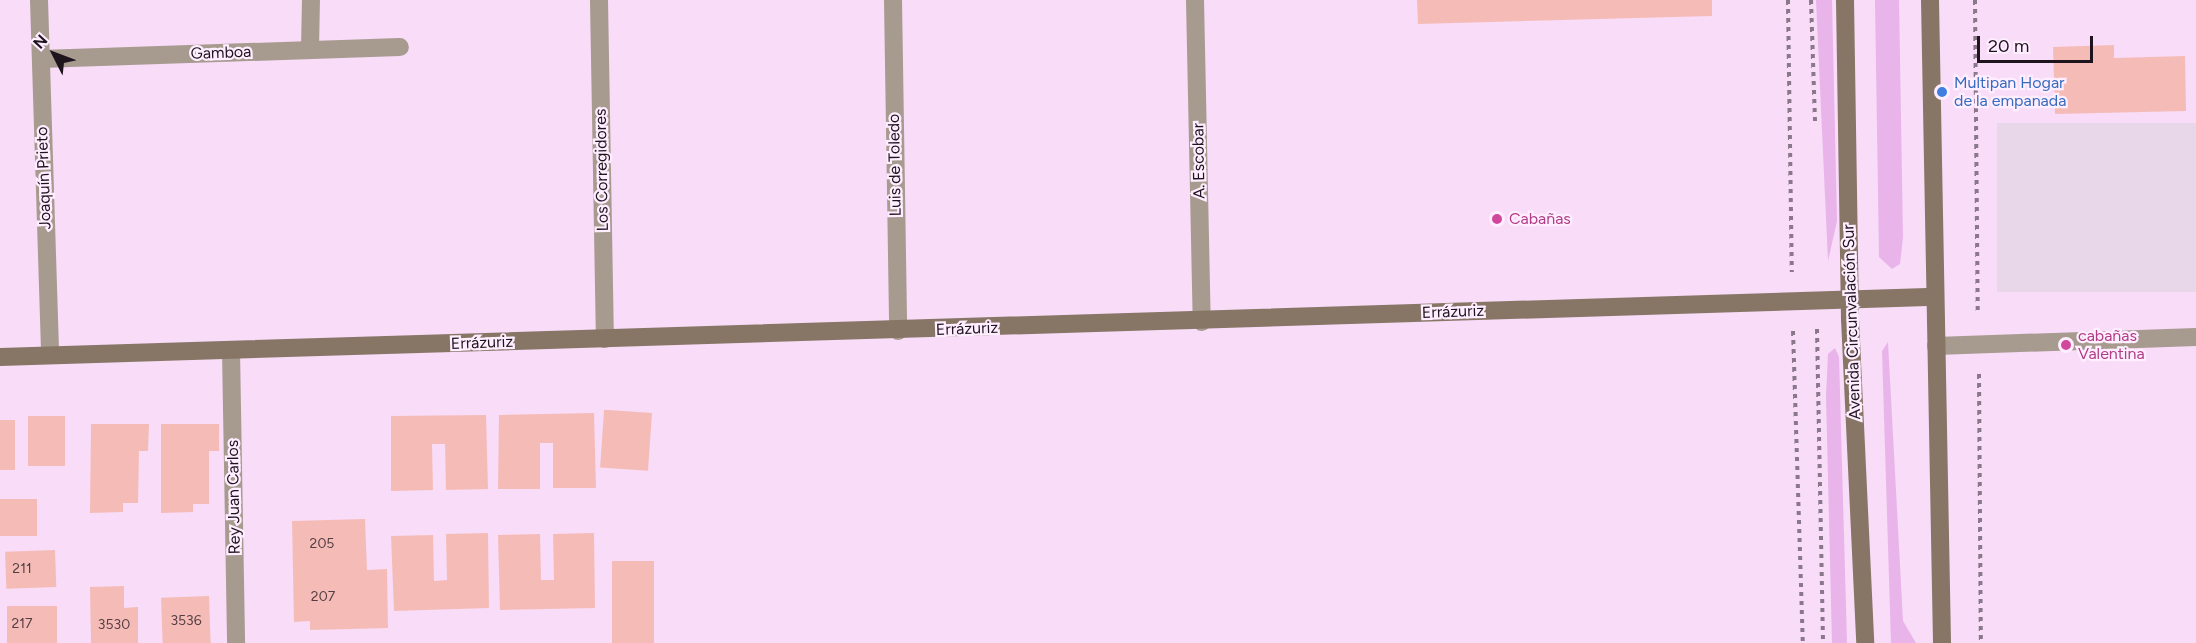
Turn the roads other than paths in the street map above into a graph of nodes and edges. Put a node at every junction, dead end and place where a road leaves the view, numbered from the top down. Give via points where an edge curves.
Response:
1 (39, 0) edge
2 (311, 0) edge
3 (599, 0) edge
4 (893, 0) edge
5 (1196, 0) edge
6 (1845, 0) edge
7 (1930, 0) edge
8 (400, 47) dead end
9 (310, 50) junction
10 (41, 59) junction
11 (1935, 297) junction
12 (1850, 298) junction
13 (1202, 321) junction
14 (898, 331) junction
15 (2196, 337) edge
16 (605, 339) junction
17 (1936, 346) junction
18 (231, 351) junction
19 (50, 355) junction
20 (0, 357) edge
21 (236, 643) edge
22 (1865, 643) edge
23 (1942, 643) edge

1 - 10 street, Joaquín Prieto
2 - 9 street
3 - 16 street, Los Corregidores
4 - 14 street, Luis de Toledo
5 - 13 street, A. Escobar
6 - 12 street, Avenida Circunvalación Sur
7 - 11 street
8 - 9 street, Gamboa
9 - 10 street, Gamboa
10 - 19 street, Joaquín Prieto
11 - 12 street, Errázuriz
11 - 17 street
12 - 13 street, Errázuriz
12 - 22 street, Avenida Circunvalación Sur
13 - 14 street, Errázuriz
14 - 16 street, Errázuriz
15 - 17 street
16 - 18 street, Errázuriz
17 - 23 street
18 - 19 street, Errázuriz
18 - 21 street, Rey Juan Carlos
19 - 20 street, Errázuriz

